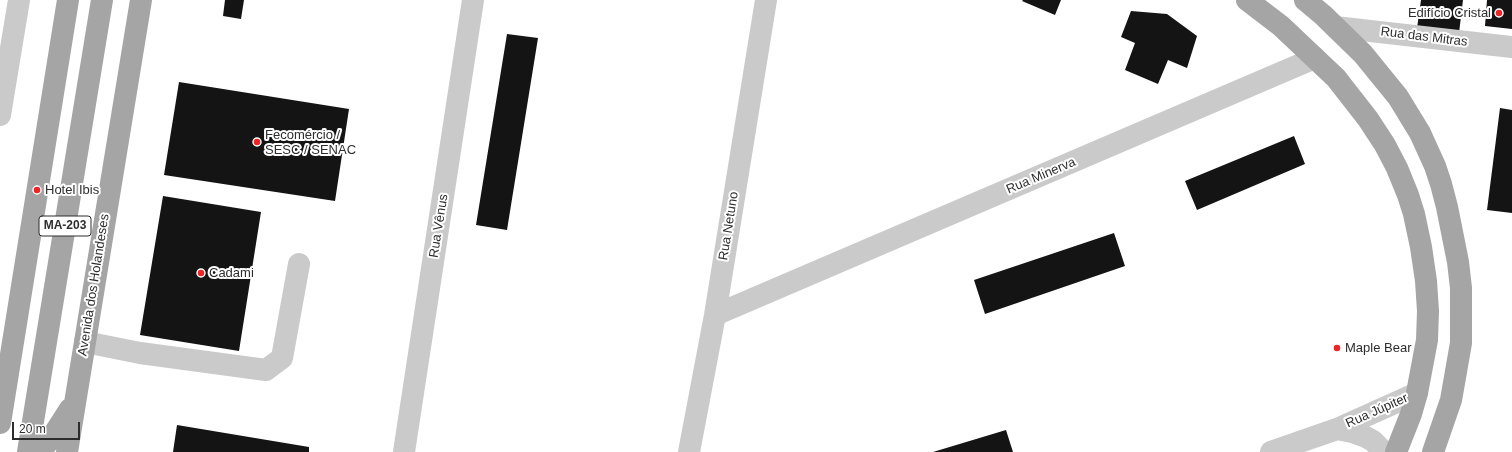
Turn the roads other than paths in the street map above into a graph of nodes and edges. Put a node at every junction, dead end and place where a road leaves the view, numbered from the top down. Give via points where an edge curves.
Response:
1 (19, 0) edge
2 (68, 0) edge
3 (102, 0) edge
4 (142, 0) edge
5 (473, 0) edge
6 (766, 0) edge
7 (1247, 0) edge
8 (1305, 0) edge
9 (1335, 27) junction
10 (1512, 47) edge
11 (1315, 58) junction
12 (0, 115) edge
13 (299, 264) dead end
14 (722, 269) junction
15 (768, 293) junction
16 (715, 315) junction
17 (85, 342) junction
18 (1417, 393) junction
19 (75, 402) junction
20 (0, 423) edge
21 (1337, 429) junction
22 (28, 452) edge
23 (40, 452) edge
24 (67, 452) edge
25 (404, 452) edge
26 (688, 452) edge
27 (1271, 452) edge
28 (1384, 452) edge
29 (1396, 452) edge
30 (1433, 452) edge

1 - 12 street
2 - 20 main road, MA-203
3 - 22 main road, MA-203
4 - 17 main road, Avenida dos Holandeses
5 - 25 street, Rua Vênus
6 - 14 street, Rua Netuno
7 - 11 main road via 1281,26
8 - 9 main road
9 - 10 street, Rua das Mitras
9 - 30 main road via 1363,54 1398,97 1412,119 1435,166 1447,208 1461,288 1461,343 1451,400
11 - 15 street, Rua Minerva
11 - 18 main road via 1336,78 1368,119 1397,168 1414,214 1425,274 1428,311 1427,340
13 - 17 street via 282,358 266,370 140,353
14 - 15 street, Rua Minerva via 735,288 748,293
14 - 16 street, Rua Netuno
15 - 16 street, Rua Minerva
16 - 26 street, Rua Netuno
17 - 19 main road, Avenida dos Holandeses
18 - 21 street, Rua Júpiter
18 - 29 main road
19 - 23 main road
19 - 24 main road, Avenida dos Holandeses
21 - 27 street, Rua Júpiter
21 - 28 street, Rua Júpiter via 1366,437

